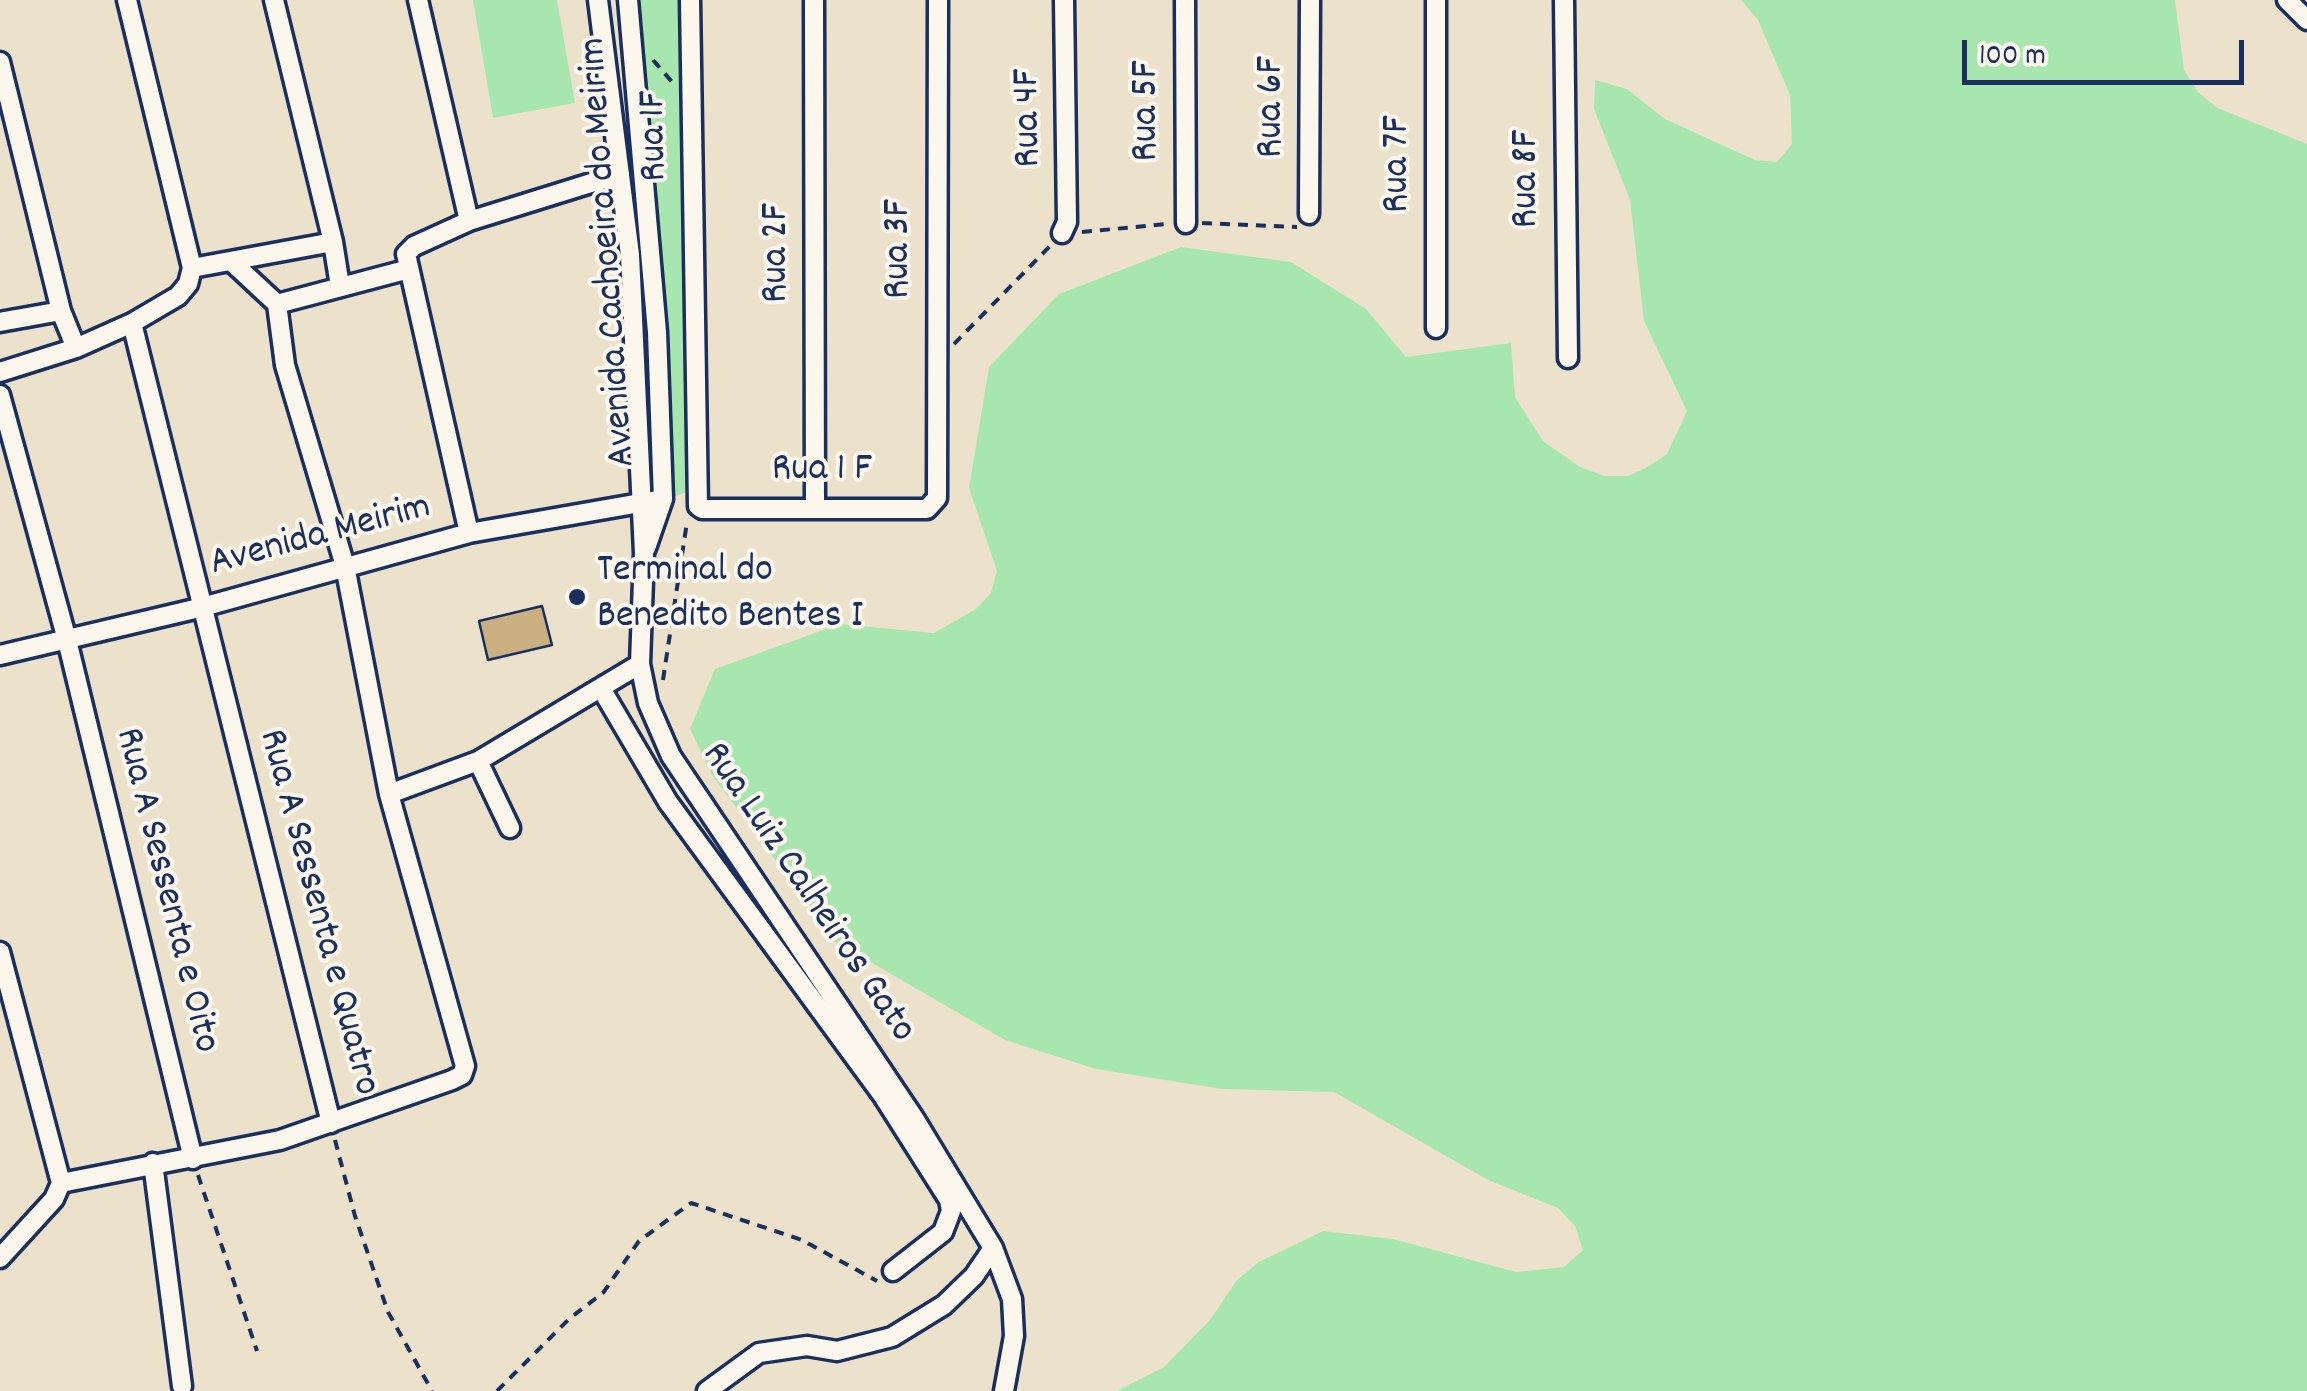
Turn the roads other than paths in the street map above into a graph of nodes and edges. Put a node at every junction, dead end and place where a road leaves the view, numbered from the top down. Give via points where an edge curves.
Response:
1 (127, 0) edge
2 (274, 0) edge
3 (418, 0) edge
4 (598, 0) edge
5 (628, 0) edge
6 (690, 0) edge
7 (814, 0) edge
8 (938, 0) edge
9 (1064, 0) edge
10 (1185, 0) edge
11 (1310, 0) edge
12 (1436, 0) edge
13 (1564, 0) edge
14 (2287, 0) edge
15 (2307, 20) edge
16 (0, 62) edge
17 (620, 174) junction
18 (1309, 214) dead end
19 (469, 222) junction
20 (1186, 223) dead end
21 (1062, 234) road end
22 (333, 242) junction
23 (233, 262) junction
24 (192, 268) junction
25 (408, 269) junction
26 (340, 286) junction
27 (277, 304) junction
28 (62, 311) junction
29 (0, 322) edge
30 (132, 323) junction
31 (1436, 328) dead end
32 (76, 348) junction
33 (1568, 358) dead end
34 (0, 372) edge
35 (0, 395) edge
36 (938, 498) joint
37 (663, 500) junction
38 (640, 504) junction
39 (816, 506) junction
40 (702, 509) joint
41 (470, 534) junction
42 (644, 553) junction
43 (345, 566) junction
44 (199, 608) junction
45 (66, 640) junction
46 (0, 655) edge
47 (640, 664) junction
48 (602, 690) junction
49 (478, 761) junction
50 (389, 794) junction
51 (510, 828) dead end
52 (0, 952) edge
53 (331, 1123) junction
54 (193, 1159) junction
55 (153, 1164) junction
56 (61, 1182) junction
57 (993, 1248) junction
58 (0, 1258) edge
59 (893, 1271) road end
60 (182, 1386) dead end
61 (707, 1391) edge
62 (1004, 1391) edge

1 - 24 street
2 - 22 street
3 - 19 street
4 - 17 street, Avenida Cachoeira do Meirim
5 - 37 street, Avenida Cachoeira do Meirim via 657,332
6 - 40 street, Rua 1F
7 - 39 street, Rua 2F
8 - 36 street, Rua 3F
9 - 21 street, Rua 4F via 1068,222
10 - 20 street, Rua 5F
11 - 18 street, Rua 6F
12 - 31 street, Rua 7F
13 - 33 street, Rua 8F
14 - 15 street
16 - 28 street
17 - 19 street
17 - 38 street, Avenida Cachoeira do Meirim via 638,366
19 - 25 street via 414,246 406,254
22 - 23 street
22 - 26 street
23 - 24 street
23 - 27 street
24 - 30 street via 178,296
25 - 26 street
25 - 41 street
26 - 27 street
27 - 43 street, Rua A Sessenta e Quatro via 285,365
28 - 29 street
28 - 32 street
30 - 32 street
30 - 44 street, Rua A Sessenta e Quatro
32 - 34 street
35 - 45 street, Rua A Sessenta e Oito
36 - 39 street, Rua 1 F via 927,509
37 - 38 street, Avenida Meirim
37 - 42 street, Rua Luiz Calheiros Gato
38 - 41 street, Avenida Meirim
38 - 42 street, Rua Luiz Calheiros Gato
39 - 40 street, Rua 1 F
41 - 43 street, Avenida Meirim
42 - 47 street, Rua Luiz Calheiros Gato
43 - 44 street, Avenida Meirim
43 - 50 street, Rua A Sessenta e Quatro
44 - 45 street, Avenida Meirim
44 - 53 street, Rua A Sessenta e Quatro
45 - 46 street, Avenida Meirim
45 - 54 street, Rua A Sessenta e Oito
47 - 48 street
47 - 57 street, Rua Luiz Calheiros Gato via 670,756 914,1118
48 - 49 street
48 - 59 street via 668,802 883,1096 950,1200 943,1232
49 - 50 street
49 - 51 street
50 - 53 street, Rua A Sessenta e Quatro via 465,1066 452,1080
52 - 56 street
53 - 54 street
54 - 55 street
55 - 56 street
55 - 60 street
56 - 58 street via 54,1199
57 - 61 street via 944,1305 892,1337 837,1351 807,1346 759,1353
57 - 62 street, Rua Luiz Calheiros Gato via 1012,1299 1014,1336

